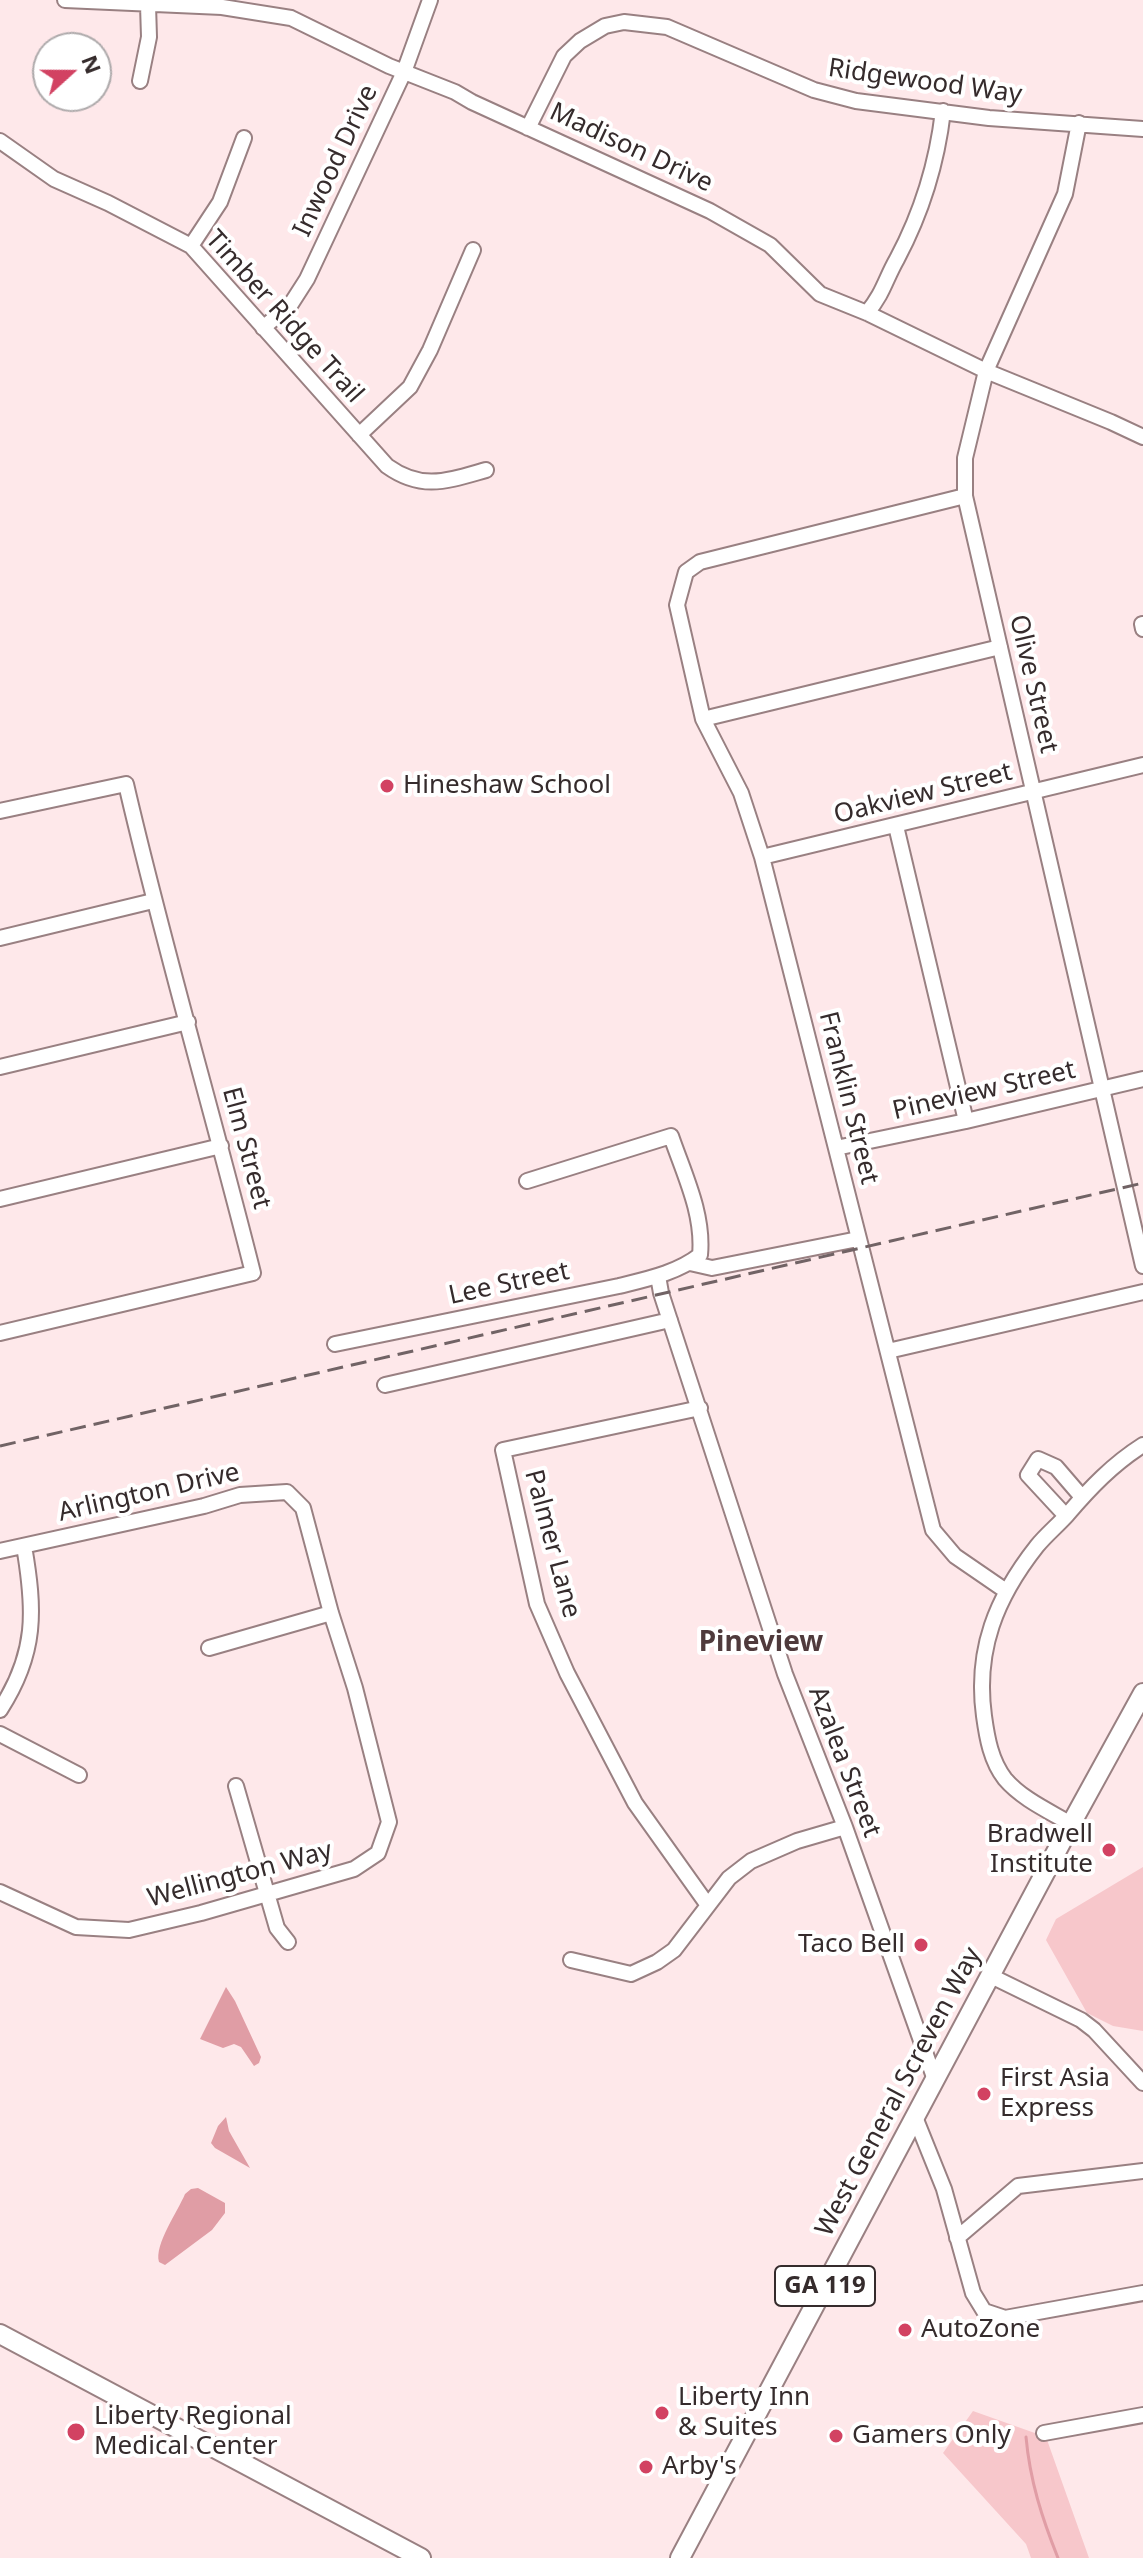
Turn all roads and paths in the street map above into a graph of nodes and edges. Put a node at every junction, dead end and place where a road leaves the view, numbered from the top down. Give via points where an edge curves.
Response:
1 (65, 0) edge
2 (430, 0) edge
3 (148, 5) junction
4 (404, 72) junction
5 (140, 81) dead end
6 (943, 111) junction
7 (1079, 123) junction
8 (528, 128) junction
9 (1143, 129) edge
10 (244, 138) dead end
11 (0, 141) edge
12 (191, 246) junction
13 (473, 250) dead end
14 (867, 313) junction
15 (263, 328) junction
16 (986, 371) junction
17 (359, 435) junction
18 (1143, 437) edge
19 (486, 470) dead end
20 (965, 496) junction
21 (1000, 647) junction
22 (703, 719) junction
23 (1143, 765) edge
24 (1032, 792) junction
25 (0, 811) edge
26 (896, 826) junction
27 (762, 857) junction
28 (153, 901) junction
29 (0, 938) edge
30 (188, 1022) junction
31 (0, 1067) edge
32 (1143, 1079) edge
33 (1101, 1089) junction
34 (966, 1121) junction
35 (221, 1146) junction
36 (836, 1148) junction
37 (527, 1181) dead end
38 (0, 1199) edge
39 (858, 1239) junction
40 (690, 1263) junction
41 (1143, 1266) edge
42 (658, 1276) junction
43 (1143, 1292) edge
44 (670, 1320) junction
45 (0, 1333) edge
46 (335, 1344) dead end
47 (888, 1351) junction
48 (385, 1385) dead end
49 (700, 1408) junction
50 (1143, 1445) edge
51 (1081, 1496) junction
52 (303, 1508) joint
53 (1066, 1516) junction
54 (24, 1546) junction
55 (0, 1551) edge
56 (1006, 1591) junction
57 (331, 1613) junction
58 (209, 1648) dead end
59 (1143, 1693) edge
60 (0, 1710) edge
61 (0, 1734) edge
62 (79, 1775) dead end
63 (236, 1786) dead end
64 (1071, 1824) junction
65 (845, 1827) junction
66 (0, 1892) edge
67 (266, 1894) junction
68 (707, 1904) junction
69 (288, 1942) dead end
70 (571, 1960) dead end
71 (991, 1976) junction
72 (935, 2080) junction
73 (1143, 2083) edge
74 (915, 2117) junction
75 (1143, 2171) edge
76 (957, 2238) junction
77 (1143, 2293) edge
78 (0, 2334) edge
79 (1143, 2415) edge
80 (1044, 2433) dead end
81 (421, 2558) edge
82 (680, 2558) edge

1 - 3 street, Madison Drive
2 - 4 street, Inwood Drive
3 - 4 street, Madison Drive via 222,7 291,18
3 - 5 street via 149,37
4 - 8 street, Madison Drive
4 - 15 street, Inwood Drive via 307,279 291,304
6 - 7 street, Ridgewood Way
6 - 8 street, Ridgewood Way via 856,101 814,90 667,27 624,22 605,26 564,56
6 - 14 street via 935,164 915,225 882,295
7 - 9 street, Ridgewood Way
7 - 16 street, Olive Street via 1065,194
8 - 14 street, Madison Drive via 710,211 770,245 820,294
10 - 12 street via 220,202
11 - 12 street, Timber Ridge Trail via 54,179
12 - 15 street, Timber Ridge Trail
13 - 17 street via 410,387
14 - 16 street, Madison Drive
15 - 17 street, Timber Ridge Trail
16 - 18 street, Madison Drive
16 - 20 street, Olive Street via 965,458
17 - 19 street, Timber Ridge Trail via 387,466 417,482
20 - 21 street, Olive Street
20 - 22 street, Franklin Street via 700,562 686,572 677,605
21 - 22 street
21 - 24 street, Olive Street
22 - 27 street, Franklin Street via 741,793
23 - 24 street, Oakview Street
24 - 26 street, Oakview Street
24 - 33 street, Olive Street
25 - 28 street, Elm Street via 126,784
26 - 27 street, Oakview Street
26 - 34 street
27 - 36 street, Franklin Street
28 - 29 street
28 - 30 street, Elm Street
30 - 31 street
30 - 35 street, Elm Street
32 - 33 street, Pineview Street
33 - 34 street, Pineview Street
33 - 41 street, Olive Street
34 - 36 street, Pineview Street
35 - 38 street
35 - 45 street, Elm Street via 253,1273
36 - 39 street, Franklin Street
37 - 40 street via 671,1136 702,1237 700,1255
39 - 40 street, Lee Street via 712,1268
39 - 47 street, Franklin Street
40 - 42 street, Lee Street
42 - 44 street, Azalea Street
42 - 46 street, Lee Street
43 - 47 street
44 - 48 street
44 - 49 street, Azalea Street
47 - 56 street, Franklin Street via 933,1530 955,1556
49 - 65 street, Azalea Street via 785,1674
49 - 68 street, Palmer Lane via 503,1450 537,1604 567,1673 635,1803
50 - 51 street
51 - 53 street
51 - 53 street via 1056,1467 1038,1459 1028,1475
52 - 54 street, Arlington Drive via 287,1492 240,1495
52 - 57 street, Wellington Way
53 - 56 street via 1038,1544
54 - 55 street, Arlington Drive
54 - 60 street via 32,1616 24,1658
56 - 64 street via 982,1665 989,1745 1012,1786
57 - 58 street
57 - 67 street, Wellington Way via 389,1822 378,1853 354,1869
59 - 64 main road, West General Screven Way / GA 119
61 - 62 street
63 - 67 street
64 - 71 main road, West General Screven Way / GA 119
65 - 68 street via 751,1861
65 - 72 street, Azalea Street
66 - 67 street, Wellington Way via 76,1927 129,1930
67 - 69 street via 277,1928
68 - 70 street via 674,1950 631,1974
71 - 72 main road, West General Screven Way / GA 119
71 - 73 street via 1088,2025
72 - 74 main road, West General Screven Way / GA 119
74 - 76 street
74 - 82 main road, West General Screven Way / GA 119
75 - 76 street via 1018,2186
76 - 77 street via 973,2293 984,2311 1005,2318
78 - 81 main road
79 - 80 street

